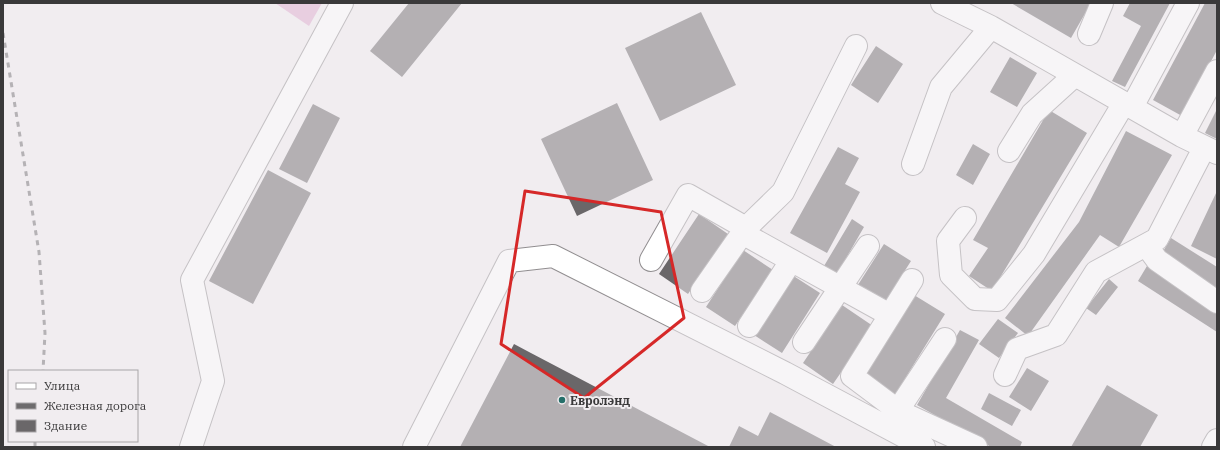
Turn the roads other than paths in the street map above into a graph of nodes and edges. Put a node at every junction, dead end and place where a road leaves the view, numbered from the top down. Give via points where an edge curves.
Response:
1 (342, 3) edge
2 (942, 3) edge
3 (1102, 3) edge
4 (1188, 3) edge
5 (991, 27) junction
6 (1089, 34) dead end
7 (856, 46) dead end
8 (1217, 71) edge
9 (1075, 75) junction
10 (1128, 105) junction
11 (1182, 136) junction
12 (1210, 150) edge
13 (1009, 151) dead end
14 (913, 164) dead end
15 (965, 218) dead end
16 (746, 228) junction
17 (1146, 245) junction
18 (868, 246) dead end
19 (651, 260) dead end
20 (791, 261) junction
21 (912, 280) dead end
22 (841, 288) junction
23 (702, 291) dead end
24 (1217, 302) edge
25 (890, 315) junction
26 (749, 326) dead end
27 (946, 339) dead end
28 (804, 342) dead end
29 (1005, 375) dead end
30 (898, 422) junction
31 (1217, 440) edge
32 (191, 447) edge
33 (414, 447) edge
34 (924, 447) edge
35 (976, 447) edge
36 (1213, 447) edge

1 - 32 lane via 192,280 213,381
2 - 5 lane
3 - 6 lane
4 - 10 lane
5 - 9 lane
5 - 14 lane via 941,87
7 - 16 lane via 783,192
8 - 11 lane
9 - 10 lane
9 - 13 lane via 1032,114
10 - 11 lane
10 - 15 lane via 1034,254 997,300 975,299 951,275 948,241
11 - 12 lane
12 - 17 lane via 1156,240
16 - 19 lane via 688,195
16 - 20 lane via 751,238
16 - 23 lane
17 - 24 lane via 1157,260
17 - 29 lane via 1096,272 1056,335 1017,349
18 - 22 lane
20 - 22 lane
20 - 26 lane
21 - 25 lane
22 - 25 lane
22 - 28 lane
25 - 30 lane via 852,376
27 - 30 lane via 904,401
30 - 33 lane via 785,373 552,256 509,261
30 - 34 lane
30 - 35 lane
31 - 36 lane

